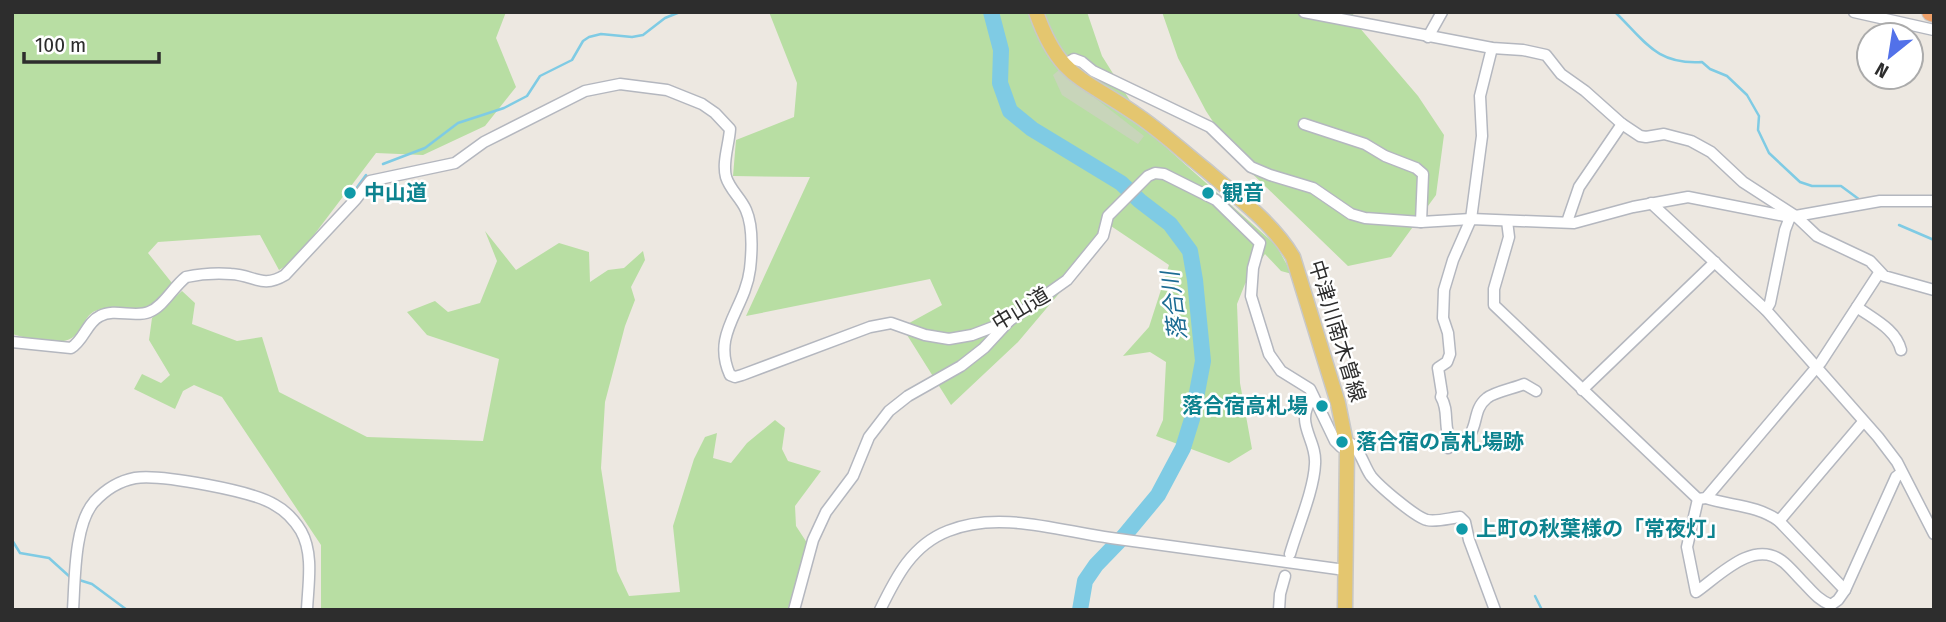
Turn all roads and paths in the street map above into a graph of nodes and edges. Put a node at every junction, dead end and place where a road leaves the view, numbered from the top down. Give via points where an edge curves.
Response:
1 (1036, 12) edge
2 (1304, 12) edge
3 (1442, 12) edge
4 (1854, 12) edge
5 (1934, 30) edge
6 (1428, 37) junction
7 (1492, 48) junction
8 (1063, 65) junction
9 (1304, 124) dead end
10 (1622, 124) junction
11 (1934, 201) edge
12 (1651, 203) junction
13 (1793, 217) junction
14 (1471, 219) junction
15 (1507, 221) junction
16 (1421, 222) junction
17 (1567, 222) junction
18 (1715, 262) junction
19 (1879, 273) junction
20 (1934, 290) edge
21 (1857, 307) junction
22 (1766, 310) junction
23 (1009, 321) junction
24 (12, 342) edge
25 (1900, 350) dead end
26 (1816, 368) junction
27 (1582, 390) junction
28 (1536, 391) dead end
29 (1313, 397) junction
30 (1863, 422) junction
31 (1347, 445) junction
32 (1901, 473) junction
33 (1702, 499) junction
34 (1779, 521) junction
35 (1934, 534) edge
36 (1290, 554) dead end
37 (1345, 570) junction
38 (1285, 576) dead end
39 (1844, 590) junction
40 (73, 607) edge
41 (307, 610) edge
42 (794, 610) edge
43 (880, 610) edge
44 (1279, 610) edge
45 (1345, 610) edge
46 (1495, 610) edge

1 - 8 main road, 中津川南木曽線
2 - 6 street
3 - 6 street
4 - 5 street
6 - 7 street
7 - 10 street via 1546,55 1560,74
7 - 14 street via 1480,96 1482,136
8 - 16 street via 1074,59 1082,62 1210,127 1251,167 1313,188 1351,214
8 - 31 main road, 中津川南木曽線 via 1161,132 1285,243 1300,274
9 - 16 street via 1365,144 1416,168 1423,174
10 - 13 street via 1646,137 1664,134 1698,145
10 - 17 street via 1579,187
11 - 13 street via 1880,201
12 - 13 street via 1688,197
12 - 17 street
12 - 18 street
13 - 19 street via 1817,236 1873,264
13 - 22 street via 1785,230
14 - 15 street
14 - 16 street
14 - 28 street via 1444,290 1443,318 1450,354 1438,368 1450,446 1464,442 1472,433 1487,398 1524,384
15 - 17 street
15 - 27 street via 1509,237 1494,305
18 - 22 street
18 - 27 street
19 - 20 street
19 - 21 street
21 - 25 street via 1892,332
21 - 26 street
22 - 26 street
23 - 24 street, 中山道 via 949,340 891,323 870,327 742,375 730,375 724,339 748,283 751,255 746,209 724,167 730,129 702,104 658,88 620,85 585,91 484,142 455,163 373,179 277,280 195,275 180,281 147,313 99,316 71,348
23 - 29 street, 中山道 via 1067,280 1103,236 1111,212 1149,176 1164,174 1216,200 1260,243 1251,296 1269,354 1281,371 1306,386
23 - 42 street via 961,366 888,411 813,540
26 - 30 street
26 - 33 street
27 - 33 street
29 - 31 street via 1335,441 1341,447
29 - 36 street via 1304,416 1316,461 1314,476
30 - 32 street via 1891,453
30 - 34 street
31 - 37 main road, 中津川南木曽線
31 - 46 street via 1353,444 1378,483 1421,517 1460,517 1465,522
32 - 35 street
32 - 39 street
33 - 34 street via 1757,508
33 - 39 street via 1687,547 1696,592 1741,559 1756,554 1782,560 1821,601 1831,605
34 - 39 street
37 - 43 street via 986,521 945,532 919,549
37 - 45 main road, 中津川南木曽線
38 - 44 street
40 - 41 street via 88,510 120,482 157,478 241,493 275,504 291,518 308,552

